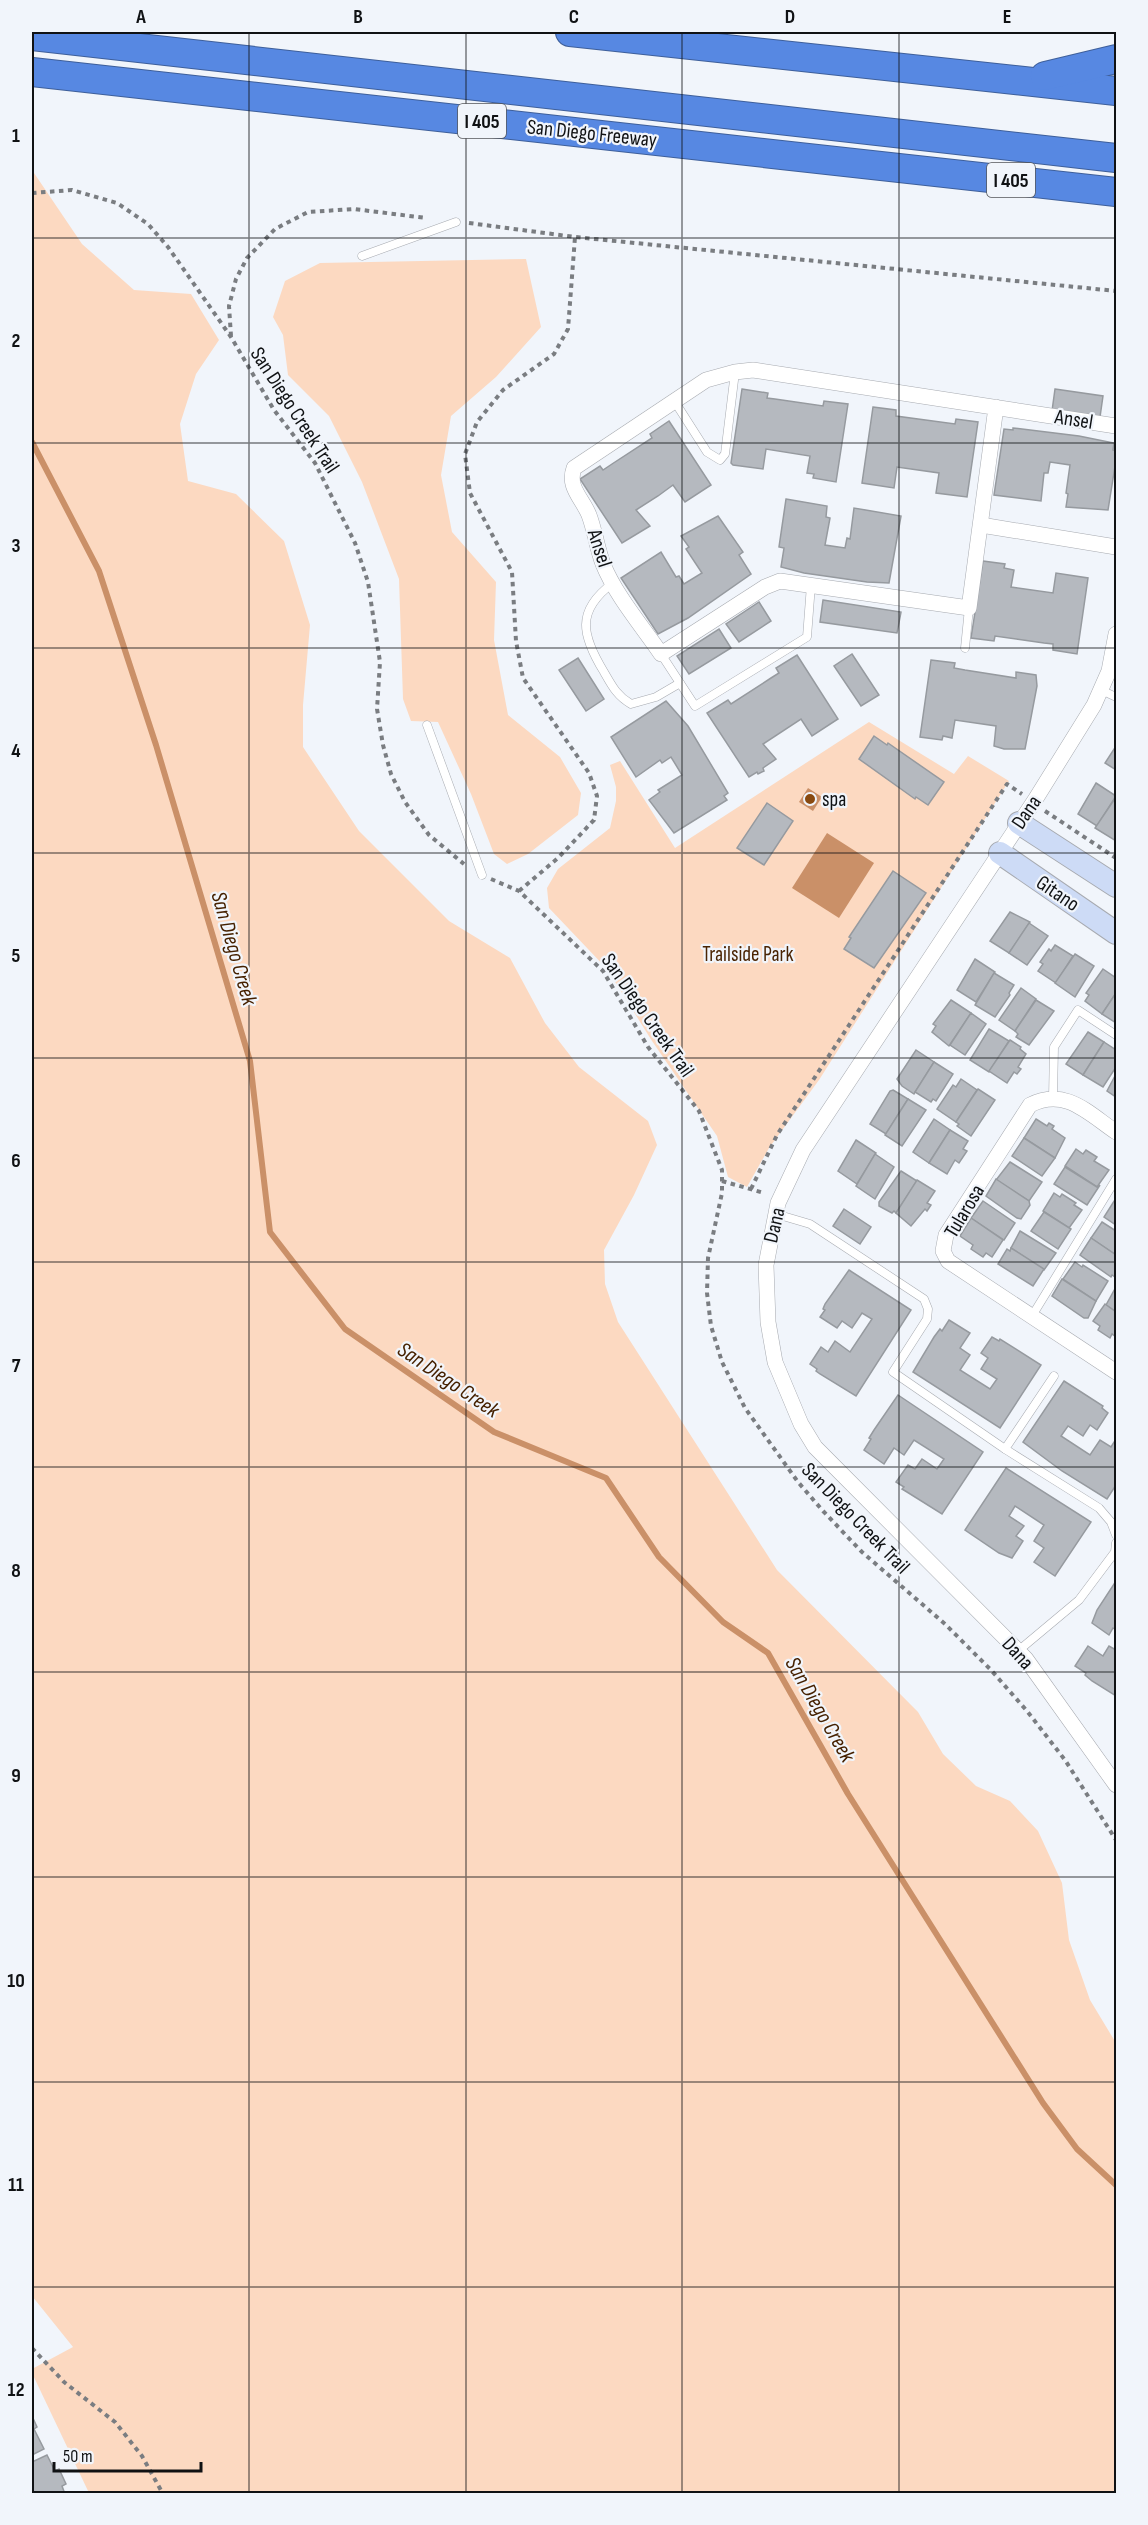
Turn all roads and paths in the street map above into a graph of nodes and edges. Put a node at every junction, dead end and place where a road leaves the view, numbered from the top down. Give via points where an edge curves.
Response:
1 (570, 32) edge
2 (32, 36) edge
3 (1116, 59) edge
4 (32, 72) edge
5 (1025, 81) junction
6 (1116, 91) edge
7 (1116, 158) edge
8 (1103, 191) edge
9 (32, 193) edge
10 (1116, 200) edge
11 (456, 222) junction
12 (575, 237) junction
13 (362, 256) dead end
14 (1116, 291) edge
15 (231, 337) junction
16 (735, 372) junction
17 (675, 402) junction
18 (996, 407) junction
19 (1116, 426) edge
20 (981, 525) junction
21 (1116, 547) edge
22 (613, 583) junction
23 (811, 585) junction
24 (969, 608) junction
25 (1116, 634) edge
26 (965, 648) dead end
27 (662, 654) junction
28 (680, 683) junction
29 (1101, 690) junction
30 (1116, 697) edge
31 (427, 725) dead end
32 (1017, 791) dead end
33 (1050, 815) dead end
34 (1019, 823) junction
35 (1000, 853) junction
36 (1116, 858) edge
37 (482, 875) junction
38 (1116, 886) edge
39 (519, 891) junction
40 (1116, 933) edge
41 (1116, 1035) edge
42 (1053, 1098) junction
43 (1116, 1132) edge
44 (1116, 1179) edge
45 (722, 1181) junction
46 (751, 1189) junction
47 (780, 1198) junction
48 (775, 1214) junction
49 (1032, 1316) junction
50 (1116, 1372) edge
51 (1054, 1376) dead end
52 (1005, 1449) junction
53 (1116, 1535) edge
54 (1116, 1543) edge
55 (1116, 1552) edge
56 (1018, 1651) junction
57 (1116, 1785) edge
58 (1116, 1840) edge
59 (32, 2348) edge
60 (163, 2493) edge

1 - 5 highway
2 - 7 highway
3 - 5 highway
4 - 8 highway, San Diego Freeway / I 405
5 - 6 highway
8 - 10 highway, San Diego Freeway
9 - 15 path, San Diego Creek Trail via 72,190 117,203 148,224
11 - 12 path
11 - 13 lane
11 - 15 path via 354,209 308,212 284,224 247,258 236,279 229,306
12 - 14 path
12 - 39 path via 568,329 554,354 502,390 477,422 465,454 470,493 512,572 516,641 524,678 589,773 597,796 594,820
15 - 37 path, San Diego Creek Trail via 274,410 315,463 355,543 368,582 376,629 380,662 377,709 383,745 400,793 429,835 454,858
16 - 17 street, Ansel via 706,380
16 - 17 lane via 725,454 720,459 707,452
16 - 18 street, Ansel via 753,370
17 - 22 street, Ansel via 574,468 572,485 593,526 603,564
18 - 19 street, Ansel
18 - 20 street
20 - 21 street
20 - 24 street
22 - 27 street, Ansel
22 - 28 lane via 596,595 587,614 586,633 591,651 619,698 631,704 642,702
23 - 24 street
23 - 27 street via 780,581 765,587
23 - 28 lane via 807,637 695,706
24 - 26 lane
25 - 29 street, Dana
27 - 28 lane
29 - 30 lane
29 - 34 street, Dana
31 - 37 lane
32 - 46 path via 1007,784 777,1135
33 - 36 path
34 - 35 street, Dana
34 - 38 street, Gitano
35 - 40 street, Gitano
35 - 47 street, Dana via 803,1150
37 - 39 path, San Diego Creek Trail
39 - 45 path, San Diego Creek Trail via 603,971 648,1047 699,1111 722,1170
41 - 42 lane via 1078,1010 1054,1047
42 - 43 street via 1073,1103
42 - 49 street, Tularosa via 1030,1105 946,1235 943,1251 948,1261
44 - 49 lane
45 - 46 path
45 - 58 path, San Diego Creek Trail via 706,1293 715,1344 745,1408 823,1511 862,1552 945,1624 1027,1711 1065,1760
46 - 47 path
47 - 48 street, Dana
48 - 52 lane via 810,1224 924,1299 927,1319 894,1372
48 - 56 street, Dana via 766,1265 768,1322 774,1362 807,1436 875,1510
49 - 50 street, Tularosa
51 - 52 lane
52 - 53 lane via 1099,1508
54 - 55 lane
55 - 56 lane via 1078,1600
56 - 57 street, Dana
59 - 60 path via 64,2382 115,2422 142,2456

